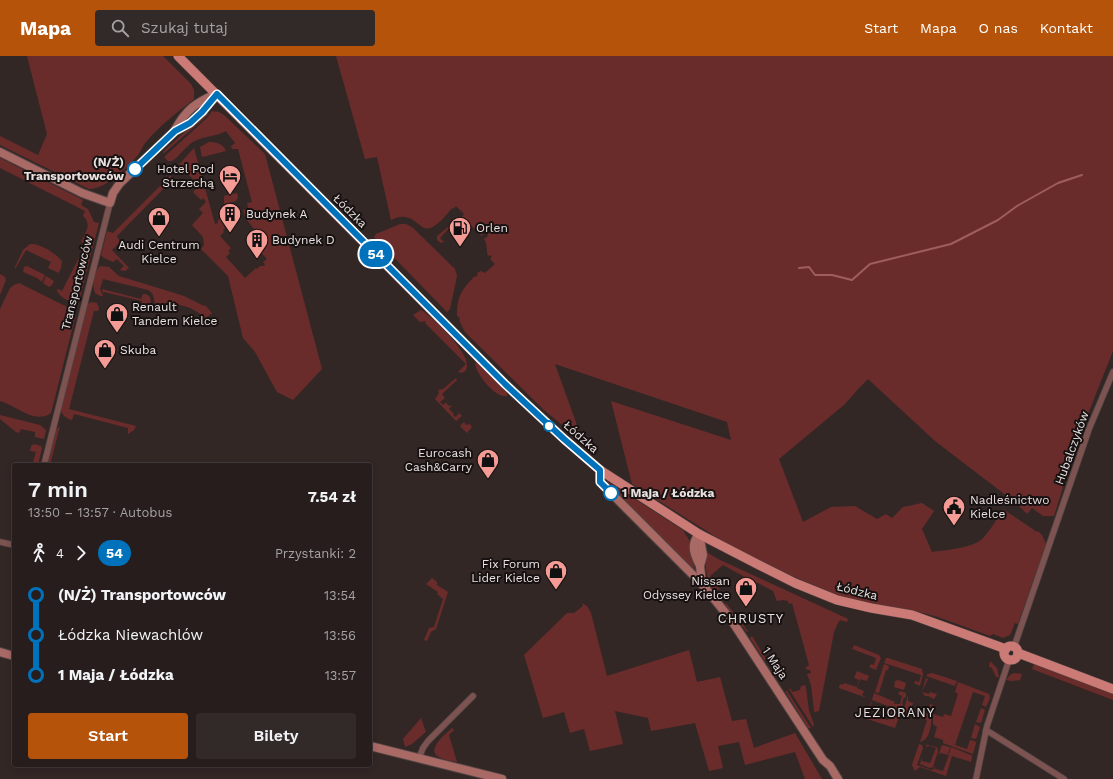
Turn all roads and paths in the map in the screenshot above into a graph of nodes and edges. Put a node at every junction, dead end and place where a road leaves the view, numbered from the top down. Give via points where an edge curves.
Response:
1 (178, 56) edge
2 (217, 94) junction
3 (0, 152) edge
4 (110, 203) junction
5 (1113, 372) edge
6 (45, 463) edge
7 (600, 470) junction
8 (699, 534) junction
9 (0, 542) edge
10 (12, 545) edge
11 (702, 584) junction
12 (1013, 649) junction
13 (0, 652) edge
14 (12, 655) edge
15 (1009, 660) joint
16 (1113, 689) edge
17 (472, 696) dead end
18 (986, 730) junction
19 (372, 746) edge
20 (419, 758) junction
21 (823, 760) junction
22 (502, 779) edge
23 (832, 779) edge
24 (838, 779) edge
25 (976, 779) edge
26 (1064, 779) edge

1 - 2 main road, Łódzka
2 - 4 street, Transportowców via 206,108 175,131 116,188
2 - 7 main road, Łódzka via 505,384
3 - 4 street via 82,193
4 - 6 street, Transportowców
5 - 12 street, Hubalczyków via 1089,429
7 - 8 main road, Łódzka
7 - 11 street, 1 Maja via 600,482
8 - 11 street via 693,546 700,566
8 - 12 main road, Łódzka via 770,571 837,600 912,615
9 - 10 street
11 - 21 street, 1 Maja via 744,637
12 - 15 main road via 1016,659
12 - 16 main road, Łódzka
13 - 14 street
15 - 18 street
17 - 20 street via 433,736
18 - 25 street
18 - 26 street
19 - 20 street
20 - 22 street
21 - 23 street, 1 Maja
21 - 24 street, 1 Maja

